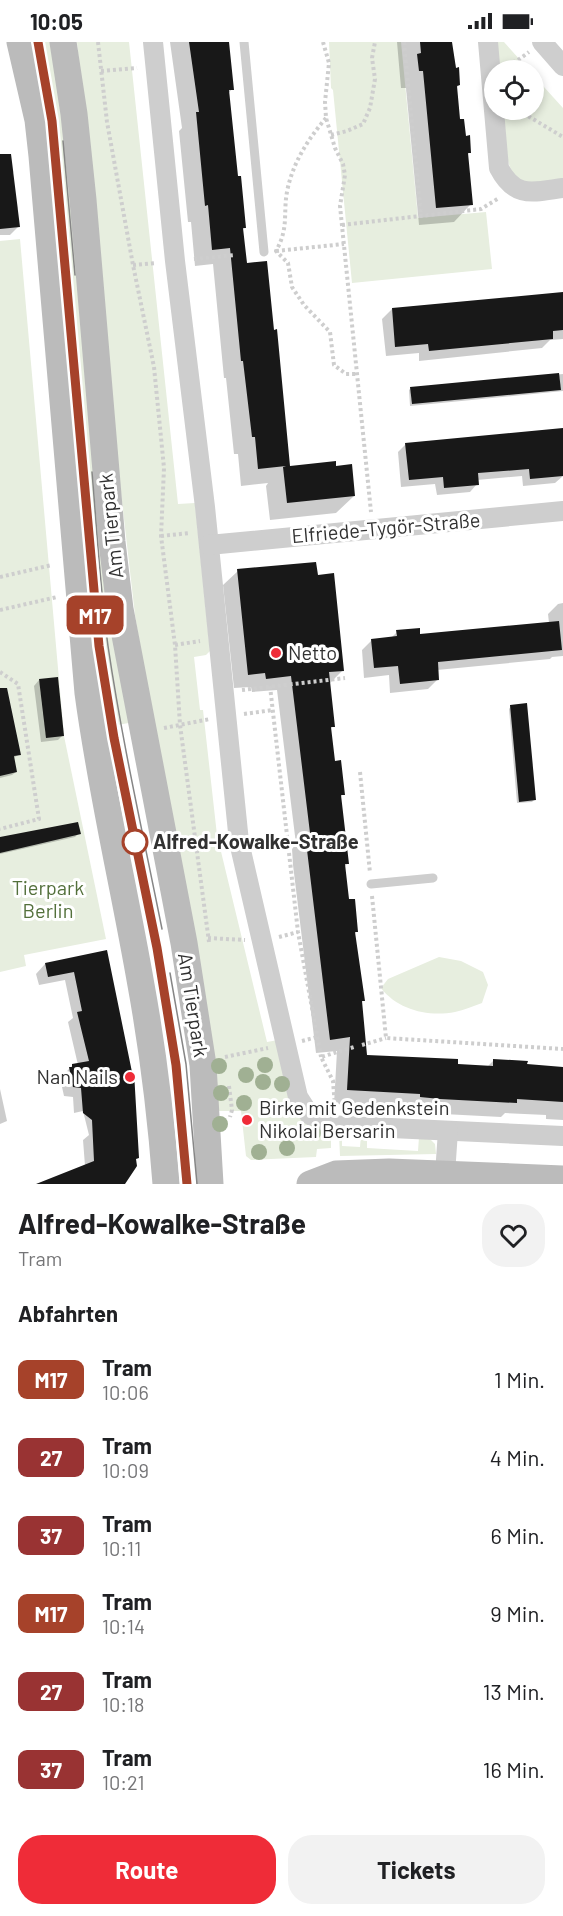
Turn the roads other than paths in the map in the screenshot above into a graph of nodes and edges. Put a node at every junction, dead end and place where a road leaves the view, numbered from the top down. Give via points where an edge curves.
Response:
1 (20, 42) edge
2 (63, 42) edge
3 (153, 42) edge
4 (244, 42) edge
5 (488, 42) edge
6 (537, 45) edge
7 (563, 66) edge
8 (563, 188) edge
9 (264, 252) road end
10 (563, 511) edge
11 (208, 538) junction
12 (433, 878) dead end
13 (371, 885) road end
14 (448, 1131) junction
15 (563, 1136) edge
16 (445, 1174) junction
17 (384, 1178) edge
18 (563, 1179) edge
19 (166, 1184) edge
20 (210, 1184) edge
21 (303, 1184) edge
22 (312, 1184) edge

1 - 19 main road, Am Tierpark via 42,156 88,693 98,767 152,1050
2 - 20 main road, Am Tierpark via 83,200 120,609 184,943 203,1065
3 - 11 street
4 - 9 lane
5 - 8 street via 499,168 514,188
6 - 7 street
10 - 11 street, Elfriede-Tygör-Straße
11 - 14 street via 239,842 298,1096 309,1114 326,1125
12 - 13 lane
14 - 15 street
14 - 16 street
16 - 17 main road
16 - 18 main road
17 - 22 main road via 336,1174
21 - 22 main road

